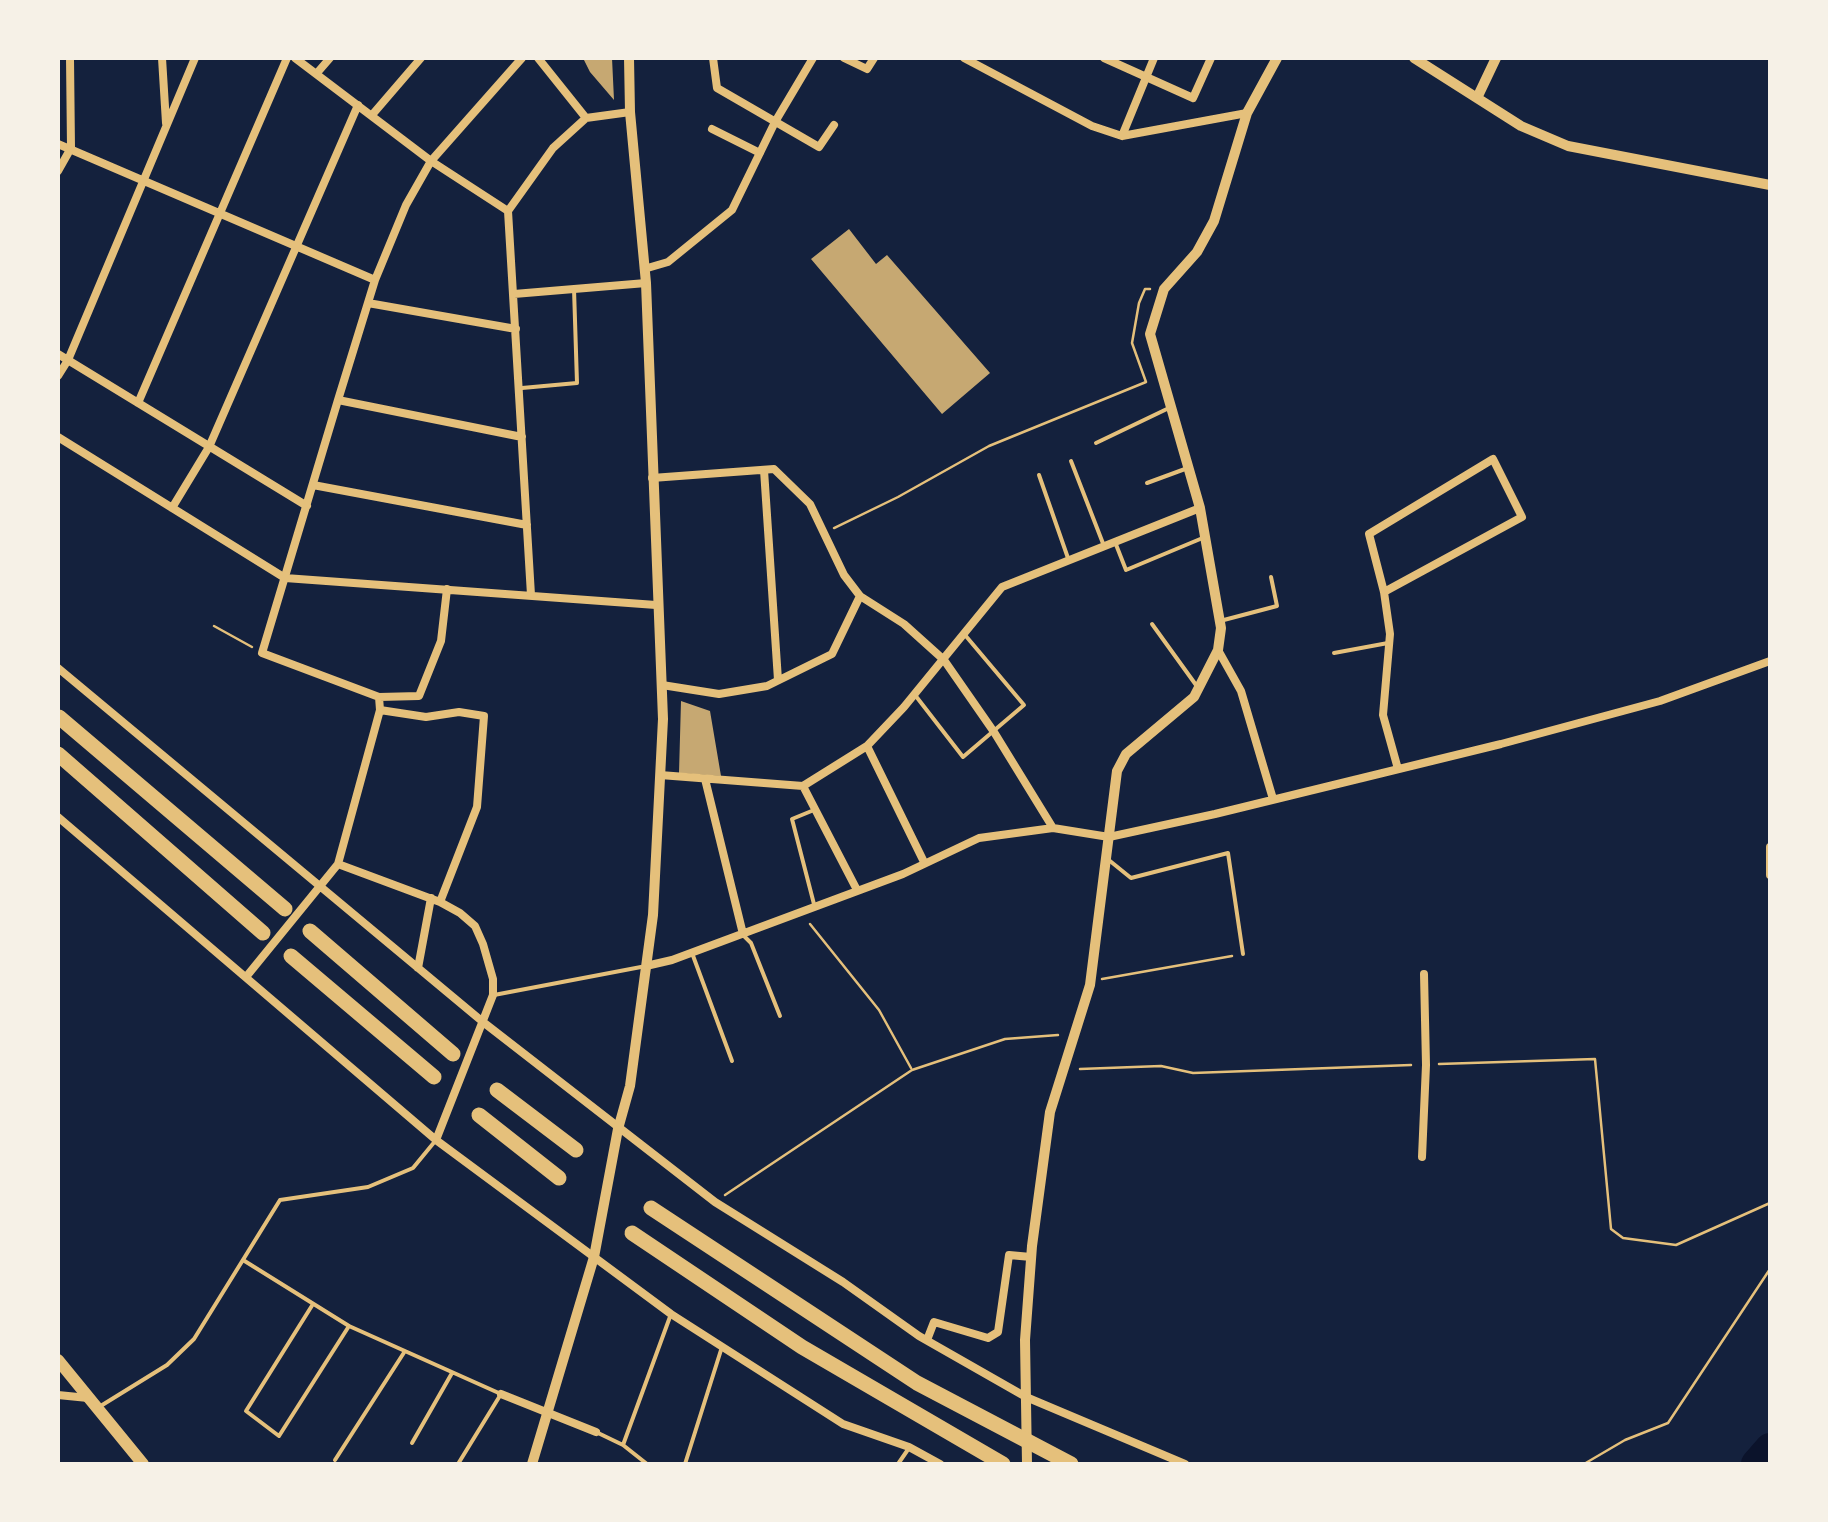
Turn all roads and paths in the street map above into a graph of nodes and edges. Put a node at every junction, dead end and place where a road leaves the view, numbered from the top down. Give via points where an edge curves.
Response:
1 (70, 58) edge
2 (162, 58) edge
3 (194, 58) edge
4 (287, 58) edge
5 (295, 58) edge
6 (330, 58) edge
7 (422, 58) edge
8 (522, 58) edge
9 (538, 58) edge
10 (629, 58) edge
11 (713, 58) edge
12 (812, 58) edge
13 (844, 58) edge
14 (874, 58) edge
15 (964, 58) edge
16 (1104, 58) edge
17 (1154, 58) edge
18 (1212, 58) edge
19 (1277, 58) edge
20 (1414, 58) edge
21 (1496, 58) edge
22 (316, 73) junction
23 (1146, 77) junction
24 (1478, 98) junction
25 (358, 105) junction
26 (630, 112) junction
27 (1248, 113) junction
28 (372, 115) junction
29 (586, 118) junction
30 (775, 122) junction
31 (166, 125) junction
32 (834, 125) dead end
33 (712, 129) dead end
34 (1122, 136) junction
35 (58, 144) edge
36 (71, 148) junction
37 (760, 153) junction
38 (431, 162) junction
39 (58, 170) edge
40 (144, 179) junction
41 (1770, 185) edge
42 (508, 211) junction
43 (220, 214) junction
44 (297, 245) junction
45 (644, 269) junction
46 (375, 280) junction
47 (646, 283) junction
48 (574, 289) junction
49 (1164, 289) junction
50 (514, 294) junction
51 (368, 303) junction
52 (516, 329) junction
53 (58, 354) edge
54 (68, 360) junction
55 (58, 376) edge
56 (519, 388) junction
57 (338, 400) junction
58 (138, 403) junction
59 (1171, 407) junction
60 (58, 437) edge
61 (522, 437) junction
62 (1096, 443) dead end
63 (209, 447) junction
64 (1071, 461) dead end
65 (1188, 467) junction
66 (764, 470) junction
67 (1038, 475) dead end
68 (652, 478) junction
69 (1148, 483) dead end
70 (313, 485) junction
71 (307, 506) junction
72 (172, 508) junction
73 (1200, 508) junction
74 (527, 525) junction
75 (824, 533) junction
76 (1205, 537) junction
77 (1115, 542) junction
78 (1104, 546) junction
79 (1068, 561) junction
80 (1271, 577) dead end
81 (285, 578) junction
82 (447, 589) junction
83 (1384, 592) junction
84 (531, 595) junction
85 (860, 596) junction
86 (656, 605) junction
87 (1220, 621) junction
88 (1152, 624) dead end
89 (214, 626) dead end
90 (964, 634) junction
91 (1389, 643) junction
92 (1218, 650) junction
93 (262, 653) junction
94 (1334, 653) dead end
95 (944, 660) junction
96 (1770, 661) edge
97 (61, 671) edge
98 (778, 680) junction
99 (58, 683) edge
100 (662, 686) junction
101 (1198, 688) junction
102 (915, 695) junction
103 (379, 697) junction
104 (380, 710) junction
105 (59, 717) edge
106 (994, 732) junction
107 (867, 746) junction
108 (58, 754) edge
109 (1398, 769) junction
110 (660, 775) junction
111 (705, 779) junction
112 (803, 786) junction
113 (1274, 799) junction
114 (816, 810) junction
115 (58, 817) edge
116 (1052, 828) junction
117 (1108, 837) junction
118 (1770, 847) edge
119 (1106, 858) junction
120 (924, 862) junction
121 (338, 864) junction
122 (1770, 875) edge
123 (320, 887) junction
124 (857, 890) junction
125 (435, 900) junction
126 (815, 908) junction
127 (285, 909) dead end
128 (801, 912) junction
129 (310, 931) dead end
130 (263, 933) dead end
131 (742, 934) junction
132 (692, 952) junction
133 (1243, 954) joint
134 (291, 956) dead end
135 (646, 966) junction
136 (418, 968) junction
137 (1424, 974) dead end
138 (246, 976) junction
139 (1091, 978) junction
140 (492, 996) junction
141 (780, 1016) dead end
142 (483, 1022) junction
143 (1075, 1034) junction
144 (454, 1054) dead end
145 (732, 1061) dead end
146 (1426, 1065) junction
147 (1064, 1069) junction
148 (912, 1070) junction
149 (434, 1077) dead end
150 (497, 1090) dead end
151 (479, 1114) dead end
152 (618, 1129) junction
153 (436, 1140) junction
154 (576, 1150) dead end
155 (1422, 1158) dead end
156 (559, 1178) dead end
157 (716, 1202) junction
158 (1770, 1204) edge
159 (650, 1208) dead end
160 (632, 1233) dead end
161 (594, 1257) junction
162 (1031, 1257) junction
163 (243, 1260) junction
164 (1770, 1269) edge
165 (313, 1304) junction
166 (670, 1314) junction
167 (349, 1326) junction
168 (927, 1340) junction
169 (722, 1348) junction
170 (405, 1352) junction
171 (58, 1360) edge
172 (452, 1372) junction
173 (501, 1394) junction
174 (58, 1395) edge
175 (1026, 1400) junction
176 (95, 1402) junction
177 (550, 1413) junction
178 (596, 1432) joint
179 (412, 1442) dead end
180 (623, 1445) junction
181 (909, 1447) junction
182 (335, 1460) dead end
183 (144, 1464) edge
184 (458, 1464) edge
185 (532, 1464) edge
186 (647, 1464) edge
187 (684, 1464) edge
188 (898, 1464) edge
189 (940, 1464) edge
190 (1003, 1464) edge
191 (1027, 1464) edge
192 (1072, 1464) edge
193 (1184, 1464) edge
194 (1584, 1464) edge

1 - 36 street
2 - 31 street
3 - 31 street
4 - 43 street
5 - 22 street
6 - 22 street
7 - 28 street
8 - 38 street
9 - 29 street
10 - 26 street
11 - 30 street via 717,88
12 - 30 street
13 - 14 street via 867,69
15 - 34 street
16 - 23 street
17 - 23 street
18 - 23 street via 1193,98
19 - 27 street
20 - 24 street
21 - 24 street
22 - 25 street
23 - 34 street
24 - 41 street via 1568,146
25 - 28 street
25 - 44 street
26 - 29 street
26 - 45 street
27 - 34 street
27 - 49 street via 1214,222 1198,252
28 - 38 street
29 - 42 street via 554,148
30 - 32 street via 818,147
30 - 37 street
31 - 40 street
33 - 37 street
35 - 36 street
36 - 39 street
36 - 40 street
37 - 45 street via 732,210 668,262
38 - 42 street
38 - 46 street
40 - 43 street
40 - 54 street
42 - 50 street
43 - 44 street
43 - 58 street
44 - 46 street
44 - 63 street
45 - 47 street
46 - 51 street
47 - 48 street
47 - 68 street
48 - 50 street
48 - 56 lane via 578,384
49 - 59 street via 1150,334
49 - 75 path via 1145,289 1139,303 1132,343 1146,382 990,446
50 - 52 street
51 - 52 street
51 - 57 street
52 - 56 street
53 - 54 street
54 - 55 street
54 - 58 street
56 - 61 street
57 - 61 street
57 - 70 street
58 - 63 street
59 - 62 lane
59 - 65 street
60 - 72 street
61 - 74 street
63 - 71 street
63 - 72 street
64 - 78 lane
65 - 69 lane
65 - 73 street
66 - 68 street
66 - 75 street via 774,469 810,504
66 - 98 street
67 - 79 lane
68 - 86 street
70 - 71 street
70 - 74 street
71 - 81 street
72 - 81 street
73 - 76 street
73 - 77 street
74 - 84 street
75 - 85 street
76 - 77 lane via 1126,570
76 - 87 street
77 - 78 street
78 - 79 street
79 - 90 street via 1002,588
80 - 87 lane via 1277,606
81 - 82 street
81 - 93 street
82 - 84 street
82 - 103 street via 441,641 419,696
83 - 83 street via 1369,534 1493,459 1522,517
83 - 91 street
84 - 86 street
85 - 95 street
85 - 98 street via 832,654
86 - 100 street
87 - 92 street
88 - 101 lane
89 - 93 path
90 - 95 street
90 - 106 lane via 1024,705
91 - 94 lane
91 - 109 street via 1383,715
92 - 101 street
92 - 113 street via 1241,690
93 - 103 street
95 - 102 street
95 - 106 street
96 - 109 street via 1660,701
97 - 99 street
97 - 123 street
98 - 100 street via 719,694
100 - 110 street
101 - 117 street via 1126,754 1117,771
102 - 106 lane via 963,757
102 - 107 street
103 - 104 street
104 - 121 street
104 - 125 street via 426,718 484,716 478,807
105 - 127 highway
106 - 116 street
107 - 112 street
107 - 120 street
108 - 130 highway
109 - 113 street
110 - 111 street
110 - 135 street
111 - 112 street
111 - 131 street
112 - 114 street
113 - 117 street
114 - 124 street
114 - 126 lane via 792,819
115 - 138 street
116 - 117 street
116 - 120 street via 978,838
117 - 119 street
118 - 122 street
119 - 133 lane via 1130,878 1228,852
119 - 139 street
120 - 124 street
121 - 123 street
121 - 125 street
123 - 136 street
123 - 138 street
124 - 126 street
125 - 136 street
125 - 140 street via 475,926 494,978
126 - 128 street
128 - 131 street
128 - 148 path via 878,1010
129 - 144 highway
131 - 132 street
131 - 141 lane
132 - 135 street
132 - 145 lane
133 - 139 path
134 - 149 highway
135 - 140 lane
135 - 152 street
136 - 142 street
137 - 146 street
138 - 153 street
139 - 143 street
140 - 142 street
142 - 152 street
142 - 153 street
143 - 147 street
143 - 148 path via 1005,1039
146 - 147 path
146 - 155 street
146 - 158 path via 1595,1059 1611,1229 1623,1238 1676,1245
147 - 162 street via 1050,1112
148 - 157 path
150 - 154 highway
151 - 156 highway
152 - 157 street
152 - 161 street
153 - 161 street
153 - 163 lane via 413,1168 368,1188 280,1200
157 - 168 street
159 - 192 highway via 917,1383
160 - 190 highway via 802,1347
161 - 166 street
161 - 177 street
162 - 168 street via 1009,1255 998,1332 988,1338 934,1322
162 - 175 street
163 - 165 lane
163 - 176 lane via 194,1339 166,1366
164 - 194 path via 1668,1423
165 - 167 lane
165 - 167 lane via 246,1412 279,1436
166 - 169 street
166 - 180 lane
167 - 170 lane
168 - 175 street
169 - 181 street via 843,1424
169 - 187 lane
170 - 172 lane
170 - 182 lane
171 - 176 main road
172 - 173 lane
172 - 179 lane
173 - 177 street
173 - 184 lane
174 - 176 street
175 - 191 street
175 - 193 street
176 - 183 main road
177 - 178 street
177 - 185 street
178 - 180 lane
180 - 186 lane
181 - 188 lane
181 - 189 street

